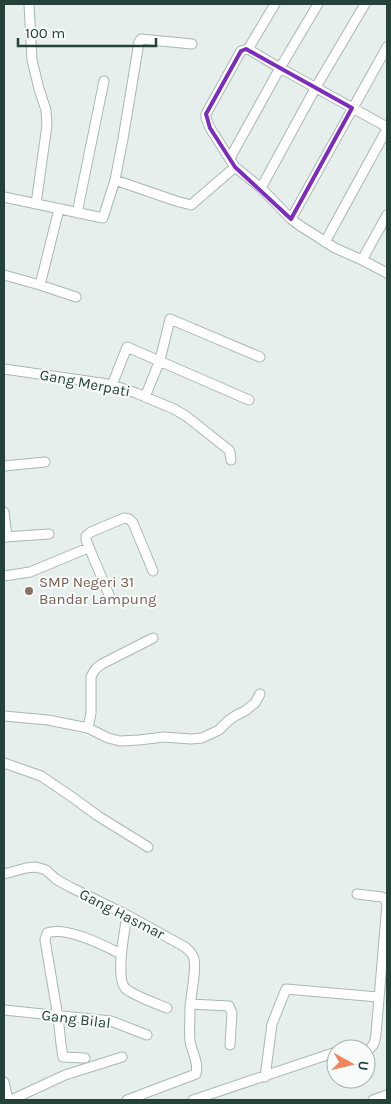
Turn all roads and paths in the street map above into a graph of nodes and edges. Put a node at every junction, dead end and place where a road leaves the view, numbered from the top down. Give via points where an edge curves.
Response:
1 (29, 4) edge
2 (275, 4) edge
3 (318, 4) edge
4 (365, 4) edge
5 (192, 44) dead end
6 (387, 47) edge
7 (248, 49) junction
8 (280, 68) junction
9 (104, 81) dead end
10 (316, 87) junction
11 (352, 108) junction
12 (387, 128) edge
13 (230, 158) junction
14 (235, 168) junction
15 (114, 180) junction
16 (261, 188) junction
17 (4, 197) edge
18 (36, 204) junction
19 (59, 209) junction
20 (77, 213) junction
21 (387, 215) edge
22 (291, 219) junction
23 (325, 242) junction
24 (362, 260) junction
25 (387, 273) edge
26 (4, 275) edge
27 (40, 285) junction
28 (76, 297) dead end
29 (260, 357) dead end
30 (160, 360) junction
31 (4, 369) edge
32 (112, 386) junction
33 (145, 397) junction
34 (249, 400) dead end
35 (231, 460) dead end
36 (45, 462) dead end
37 (4, 466) edge
38 (4, 512) edge
39 (49, 534) dead end
40 (6, 537) edge
41 (88, 548) junction
42 (153, 571) dead end
43 (4, 576) edge
44 (109, 595) dead end
45 (153, 638) dead end
46 (260, 694) dead end
47 (4, 716) edge
48 (88, 728) junction
49 (4, 763) edge
50 (148, 846) dead end
51 (4, 874) edge
52 (357, 894) dead end
53 (127, 915) junction
54 (121, 954) junction
55 (378, 997) junction
56 (190, 1004) junction
57 (167, 1008) dead end
58 (4, 1010) edge
59 (58, 1017) junction
60 (147, 1035) dead end
61 (374, 1039) edge
62 (230, 1045) dead end
63 (326, 1055) edge
64 (122, 1057) dead end
65 (85, 1058) dead end
66 (266, 1077) junction
67 (4, 1082) edge
68 (387, 1095) edge
69 (10, 1100) edge
70 (127, 1100) edge
71 (193, 1100) edge
72 (373, 1100) edge

1 - 18 street via 32,60 47,125
2 - 7 street
3 - 8 street
4 - 10 street
5 - 15 street via 141,39 139,42
6 - 11 street
7 - 8 street
7 - 13 street via 241,51 206,114 210,128
8 - 10 street
8 - 13 street
9 - 20 street
10 - 11 street
10 - 16 street
11 - 12 street
11 - 22 street
12 - 23 street
13 - 14 street
14 - 15 street via 191,204
14 - 16 street
15 - 20 street via 103,218
16 - 22 street
17 - 18 street
18 - 19 street
19 - 20 street
19 - 27 street
21 - 24 street
22 - 23 street
23 - 24 street
24 - 25 street
26 - 27 street
27 - 28 street
29 - 30 street via 170,319
30 - 32 street via 127,347
30 - 33 street
30 - 34 street
31 - 32 street, Gang Merpati
32 - 33 street, Gang Merpati
33 - 35 street, Gang Merpati via 186,416 229,450
36 - 37 street
38 - 40 street
39 - 40 street
41 - 42 street via 86,536 91,532 124,518 129,519
41 - 43 street via 30,572
41 - 44 street
45 - 48 street via 102,664 93,672
46 - 48 street via 246,711 228,721 220,730 202,738 120,741
47 - 48 street
49 - 50 street via 41,776
51 - 53 street, Gang Hasmar via 36,867 46,870 57,880
52 - 55 street via 385,899
53 - 54 street
53 - 56 street, Gang Hasmar via 192,953 194,972
54 - 57 street via 123,986
54 - 59 street via 91,940 47,933 45,940
55 - 61 street
55 - 66 street via 286,989 272,1024
56 - 62 street via 229,1006 232,1013
56 - 70 street via 190,1039 197,1062 196,1074
58 - 59 street, Gang Bilal
59 - 60 street, Gang Bilal via 111,1021
59 - 65 street via 63,1057
63 - 66 street
64 - 69 street via 65,1075
66 - 71 street
67 - 69 street
68 - 72 street

